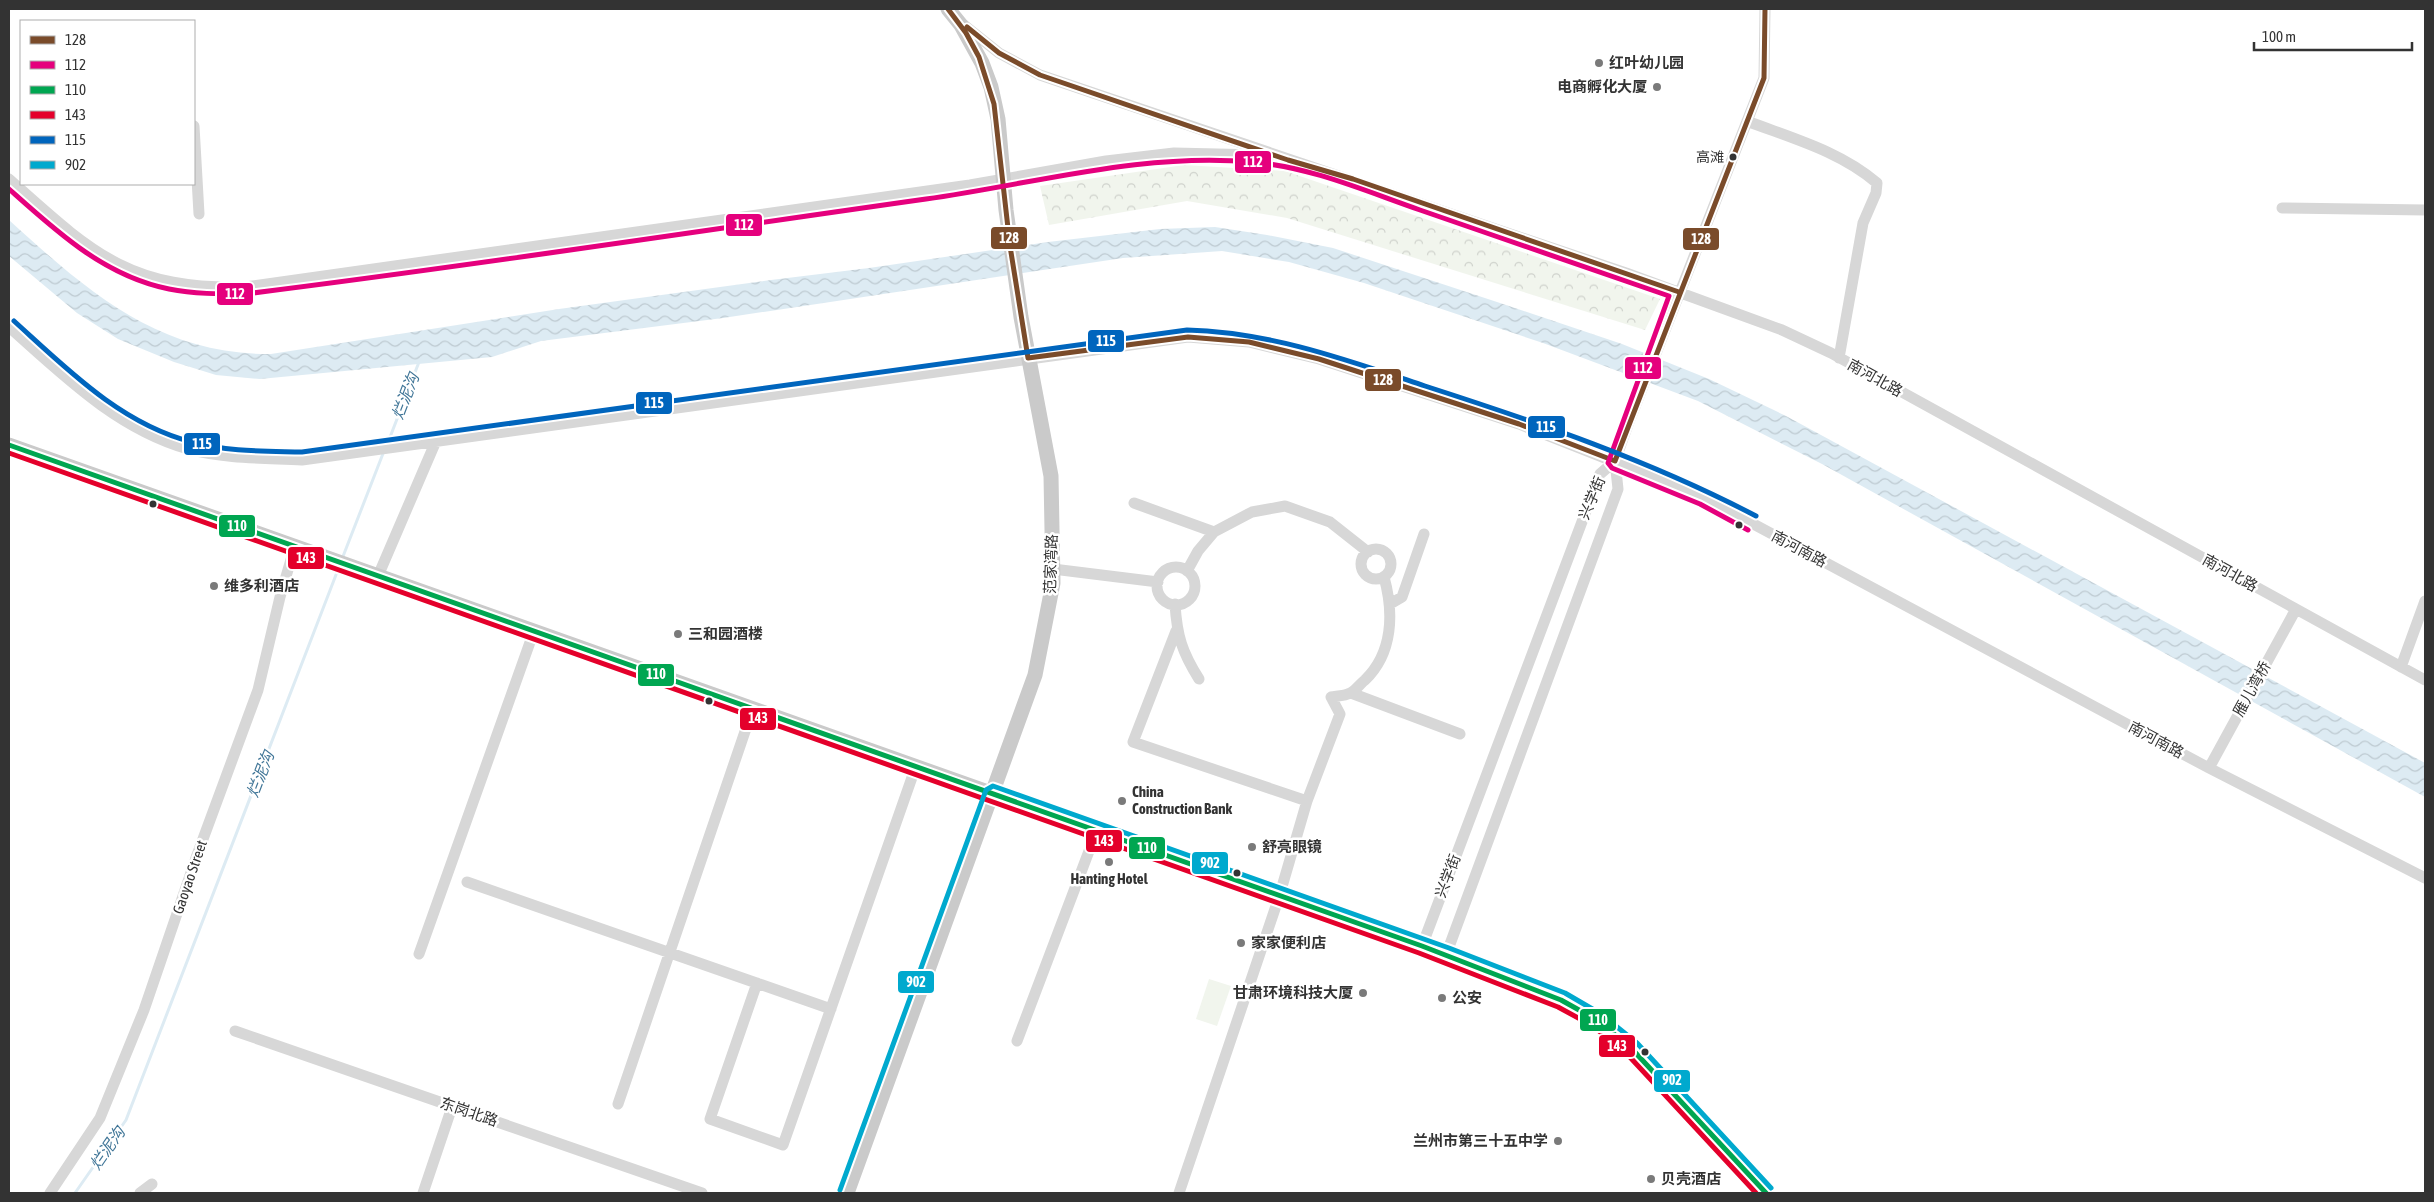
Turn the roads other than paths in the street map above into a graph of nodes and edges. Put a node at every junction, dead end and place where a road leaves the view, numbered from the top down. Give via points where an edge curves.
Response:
1 (1765, 9) edge
2 (951, 12) edge
3 (1746, 121) junction
4 (195, 144) edge
5 (1288, 160) junction
6 (1003, 178) junction
7 (9, 179) edge
8 (2282, 208) dead end
9 (2425, 210) edge
10 (199, 214) dead end
11 (1679, 292) junction
12 (9, 327) edge
13 (1028, 358) junction
14 (1839, 358) junction
15 (431, 442) junction
16 (9, 445) edge
17 (1615, 461) junction
18 (1134, 503) dead end
19 (1214, 532) junction
20 (1424, 534) dead end
21 (295, 546) junction
22 (1368, 552) junction
23 (1053, 570) junction
24 (1187, 570) junction
25 (373, 574) junction
26 (1384, 578) junction
27 (1158, 582) junction
28 (2425, 602) edge
29 (1176, 604) junction
30 (1390, 604) junction
31 (2296, 609) junction
32 (534, 631) junction
33 (1176, 631) junction
34 (2401, 667) junction
35 (1199, 679) dead end
36 (2425, 680) edge
37 (1351, 693) junction
38 (753, 708) junction
39 (1460, 734) dead end
40 (916, 766) junction
41 (2209, 768) junction
42 (992, 793) junction
43 (1307, 801) junction
44 (1097, 830) junction
45 (2425, 878) edge
46 (467, 882) dead end
47 (1279, 896) junction
48 (1422, 946) junction
49 (670, 953) junction
50 (419, 954) dead end
51 (1446, 954) junction
52 (757, 983) junction
53 (831, 1009) junction
54 (235, 1031) dead end
55 (1017, 1041) dead end
56 (618, 1104) dead end
57 (452, 1107) junction
58 (152, 1184) dead end
59 (50, 1193) edge
60 (140, 1193) edge
61 (424, 1193) edge
62 (702, 1193) edge
63 (847, 1193) edge
64 (1179, 1193) edge
65 (1766, 1193) edge

1 - 3 street via 1764,78
2 - 5 street, 南河北路 via 999,53 1040,75
2 - 6 main road, 范家湾路 via 970,40 991,87 998,119
3 - 11 street
3 - 14 street via 1826,151 1877,182 1876,193 1863,223
4 - 10 street
5 - 6 street, 南河北路 via 1252,154 1174,153
5 - 11 street, 南河北路 via 1361,182
6 - 7 street, 南河北路 via 245,287 209,288 149,278 121,267 91,250
6 - 13 main road, 范家湾路
8 - 9 street
11 - 14 street, 南河北路 via 1782,330
11 - 17 street
12 - 15 street, 南河南路 via 86,395 124,420 187,449 234,458 302,460
13 - 15 street, 南河南路
13 - 17 street, 南河南路 via 1188,337 1249,342 1319,359 1519,424
13 - 23 main road, 范家湾路 via 1051,476
14 - 31 street, 南河北路
15 - 25 street
16 - 21 main road
17 - 41 street, 南河南路 via 1703,496
17 - 48 street, 兴学街 via 1600,474
17 - 51 street, 兴学街 via 1618,489
18 - 19 street
19 - 22 street via 1252,512 1285,506 1330,522
19 - 24 street via 1198,550
20 - 30 street via 1402,597
21 - 25 main road
21 - 59 street, Gaoyao Street via 258,690 144,1010 100,1118
22 - 26 street via 1362,558 1363,572 1374,579
22 - 26 street via 1377,550 1389,557 1390,570
23 - 27 street
23 - 42 main road, 范家湾路 via 1054,583 1035,675
24 - 27 street via 1172,568 1162,573
24 - 29 street via 1194,579 1193,594 1186,602
25 - 32 main road
26 - 30 street
27 - 29 street via 1162,598
28 - 34 street
29 - 33 street
30 - 37 street via 1391,625 1384,651 1371,674
31 - 34 street, 南河北路
31 - 41 street, 雁儿湾桥
32 - 38 main road
32 - 50 street
33 - 35 street via 1184,656
33 - 43 street via 1133,742
34 - 36 street, 南河北路
37 - 39 street
37 - 43 street via 1331,698 1340,714
38 - 40 main road
38 - 49 street
40 - 42 main road
40 - 53 street
41 - 45 street, 南河南路
42 - 44 main road
42 - 63 main road, 范家湾路
43 - 47 street
44 - 47 main road
44 - 55 street
46 - 49 street
47 - 48 main road
47 - 64 street
48 - 51 main road
49 - 52 street
49 - 56 street
51 - 65 main road via 1561,1000 1597,1020 1632,1049
52 - 53 street
52 - 53 street via 710,1119 783,1145
54 - 57 street, 东岗北路
57 - 61 street
57 - 62 street, 东岗北路
58 - 60 street

